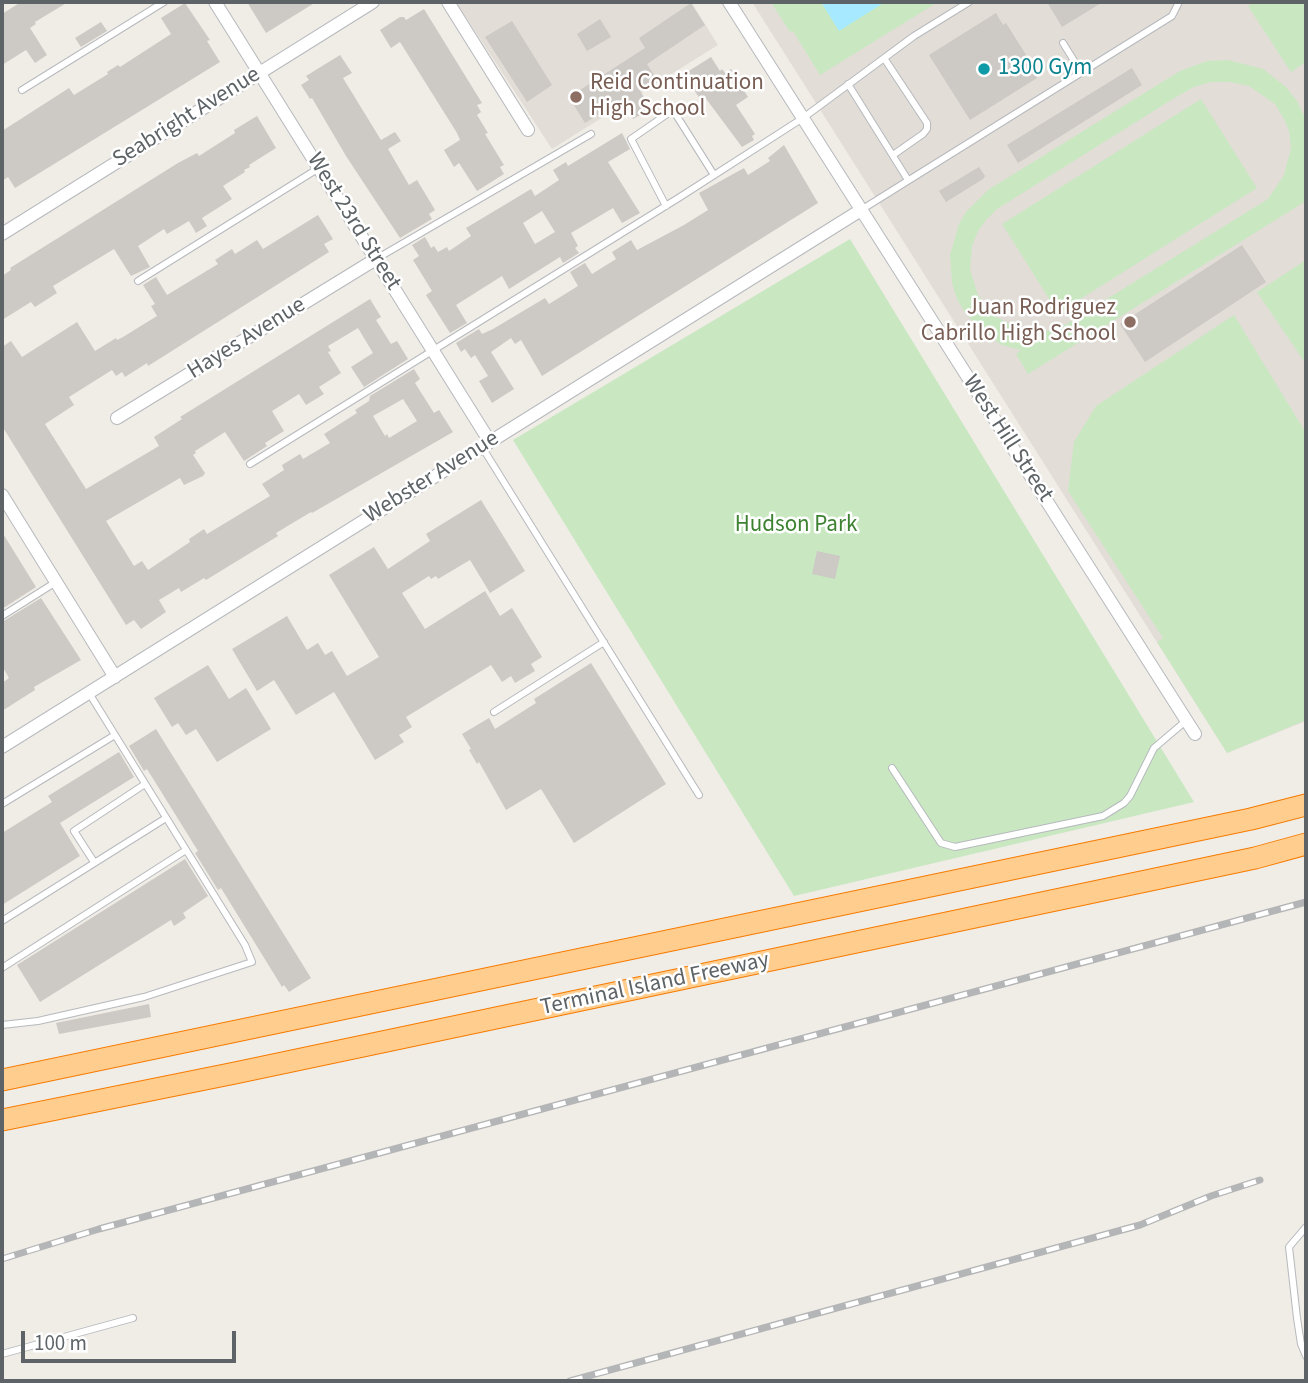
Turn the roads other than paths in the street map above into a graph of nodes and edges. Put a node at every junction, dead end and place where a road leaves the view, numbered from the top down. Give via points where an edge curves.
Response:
1 (164, 2) edge
2 (215, 2) edge
3 (373, 2) edge
4 (448, 2) edge
5 (729, 2) edge
6 (969, 2) edge
7 (1179, 2) edge
8 (1063, 43) dead end
9 (884, 58) junction
10 (1081, 72) junction
11 (260, 73) junction
12 (848, 84) junction
13 (22, 90) dead end
14 (803, 118) junction
15 (528, 130) dead end
16 (591, 134) dead end
17 (893, 155) junction
18 (319, 168) junction
19 (714, 175) junction
20 (908, 180) junction
21 (666, 206) junction
22 (861, 210) junction
23 (2, 234) edge
24 (376, 259) junction
25 (138, 281) dead end
26 (433, 350) junction
27 (117, 418) dead end
28 (486, 444) junction
29 (250, 464) dead end
30 (2, 495) edge
31 (56, 582) junction
32 (2, 616) edge
33 (604, 642) junction
34 (115, 677) junction
35 (89, 693) junction
36 (494, 712) dead end
37 (1187, 720) junction
38 (1195, 734) dead end
39 (115, 735) junction
40 (2, 747) edge
41 (892, 768) dead end
42 (145, 784) junction
43 (699, 795) dead end
44 (2, 804) edge
45 (1306, 805) edge
46 (166, 818) junction
47 (1306, 845) edge
48 (186, 850) junction
49 (94, 862) junction
50 (2, 921) edge
51 (2, 968) edge
52 (2, 1025) edge
53 (2, 1080) edge
54 (2, 1120) edge
55 (1306, 1227) edge
56 (133, 1318) dead end
57 (2, 1354) edge
58 (1306, 1356) edge

1 - 13 lane
2 - 11 street, West 23rd Street
3 - 11 street, Seabright Avenue
4 - 15 street
5 - 14 street, West Hill Street
6 - 9 lane
7 - 10 lane via 1172,16
8 - 10 lane
9 - 12 lane
9 - 17 lane via 927,123 923,134
10 - 20 lane
11 - 18 street, West 23rd Street
11 - 23 street, Seabright Avenue
12 - 14 lane
12 - 17 lane
14 - 19 lane
14 - 22 street, West Hill Street
16 - 24 lane
17 - 20 lane
18 - 24 street, West 23rd Street
18 - 25 lane
19 - 21 lane
19 - 21 lane via 673,110 631,138
20 - 22 lane
21 - 26 lane
22 - 28 street, Webster Avenue
22 - 37 street, West Hill Street
24 - 26 street, West 23rd Street
24 - 27 street, Hayes Avenue
26 - 28 street, West 23rd Street
26 - 29 lane
28 - 33 lane
28 - 34 street, Webster Avenue
30 - 31 street
31 - 32 lane
31 - 34 street
33 - 36 lane
33 - 43 lane
34 - 35 street, Webster Avenue
35 - 39 lane
35 - 40 street, Webster Avenue
37 - 38 street, West Hill Street
37 - 41 lane via 1154,748 1124,803 1103,816 956,847 941,844
39 - 42 lane
39 - 44 lane
42 - 46 lane
42 - 49 lane via 74,831
45 - 53 highway, Terminal Island Freeway
46 - 48 lane
46 - 49 lane
47 - 54 highway, Terminal Island Freeway
48 - 51 lane
48 - 52 lane via 252,962 144,997
49 - 50 lane
55 - 58 lane via 1289,1247
56 - 57 lane

